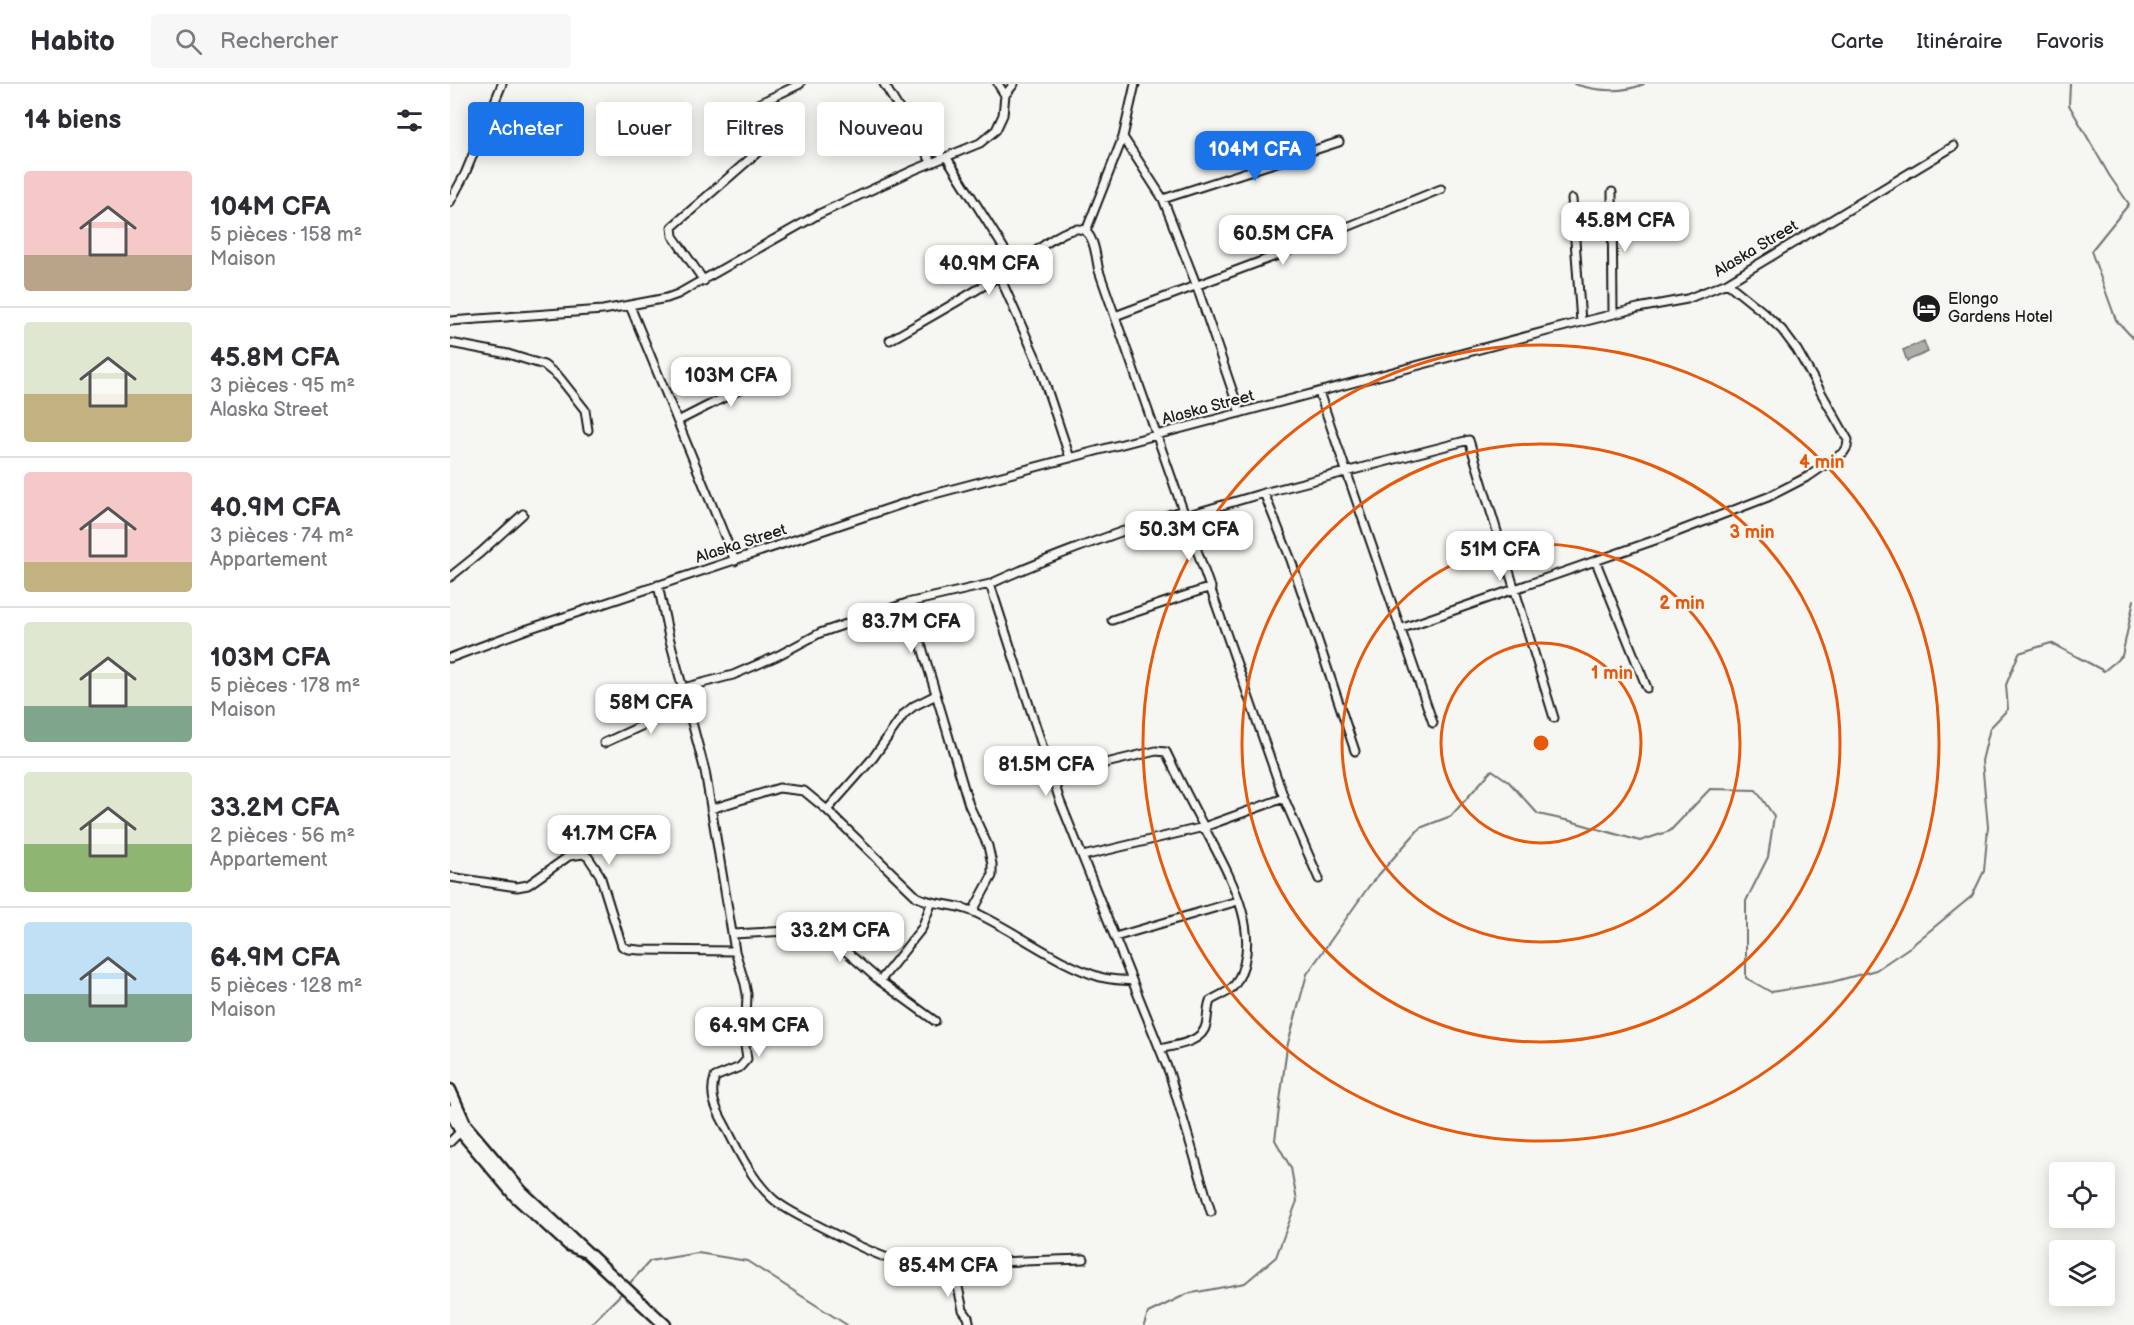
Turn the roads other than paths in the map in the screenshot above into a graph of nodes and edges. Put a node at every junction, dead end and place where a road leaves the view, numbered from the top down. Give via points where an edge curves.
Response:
1 (501, 84) edge
2 (800, 84) edge
3 (885, 84) edge
4 (998, 84) edge
5 (1014, 84) edge
6 (1126, 84) edge
7 (1135, 85) edge
8 (1005, 95) junction
9 (1123, 137) junction
10 (1339, 142) dead end
11 (1954, 146) dead end
12 (947, 158) junction
13 (932, 163) junction
14 (1441, 189) dead end
15 (1612, 192) dead end
16 (1163, 199) junction
17 (1572, 199) dead end
18 (450, 202) edge
19 (1086, 231) junction
20 (1015, 266) junction
21 (999, 275) junction
22 (704, 281) junction
23 (1727, 283) junction
24 (1196, 284) junction
25 (630, 306) junction
26 (1613, 314) junction
27 (1115, 316) junction
28 (450, 321) edge
29 (1581, 322) junction
30 (890, 340) dead end
31 (450, 343) edge
32 (772, 373) dead end
33 (1319, 393) junction
34 (1240, 413) junction
35 (678, 421) junction
36 (588, 430) dead end
37 (1157, 435) junction
38 (1070, 458) junction
39 (1345, 473) junction
40 (1264, 493) junction
41 (1184, 513) junction
42 (523, 514) dead end
43 (735, 561) junction
44 (1596, 562) junction
45 (450, 577) edge
46 (990, 584) junction
47 (658, 585) junction
48 (1211, 587) junction
49 (1515, 588) junction
50 (907, 603) junction
51 (1112, 620) dead end
52 (1400, 629) junction
53 (450, 658) edge
54 (683, 688) junction
55 (1647, 688) dead end
56 (936, 694) junction
57 (687, 705) junction
58 (1554, 718) dead end
59 (1432, 723) dead end
60 (604, 743) dead end
61 (1355, 751) dead end
62 (1052, 776) junction
63 (1284, 798) junction
64 (711, 809) junction
65 (827, 810) junction
66 (1204, 827) junction
67 (1083, 856) junction
68 (450, 877) edge
69 (1319, 879) dead end
70 (1238, 901) junction
71 (931, 904) junction
72 (973, 911) junction
73 (733, 934) junction
74 (1115, 937) junction
75 (735, 951) junction
76 (880, 981) junction
77 (1132, 981) junction
78 (936, 1021) dead end
79 (1160, 1049) junction
80 (450, 1090) edge
81 (450, 1110) edge
82 (464, 1129) junction
83 (450, 1142) edge
84 (1211, 1212) dead end
85 (1084, 1259) dead end
86 (953, 1264) junction
87 (663, 1324) edge
88 (970, 1325) edge

1 - 18 street
2 - 22 street via 756,105 768,130 767,144 672,227 673,236
3 - 13 street
4 - 8 street
5 - 8 street
6 - 7 street
7 - 9 street
8 - 12 street via 1003,115 996,130 980,143
9 - 16 street
9 - 19 street
10 - 16 street
11 - 23 street, Alaska Street
12 - 13 street
12 - 20 street
13 - 22 street via 819,214
14 - 24 street
15 - 26 street
16 - 24 street
17 - 29 street
19 - 20 street via 1079,228 1063,233
19 - 27 street via 1091,236
20 - 21 street
21 - 30 street
21 - 38 street via 1039,365
22 - 25 street via 667,298
23 - 26 street, Alaska Street via 1687,299
23 - 44 street via 1782,330 1797,350 1841,426 1847,447 1809,476 1768,497
24 - 27 street
24 - 34 street
25 - 28 street
25 - 35 street
26 - 29 street, Alaska Street
27 - 37 street
29 - 33 street, Alaska Street
31 - 36 street via 544,365 585,410
32 - 35 street
33 - 34 street, Alaska Street
33 - 39 street
34 - 37 street, Alaska Street
35 - 43 street
37 - 38 street, Alaska Street
37 - 41 street
38 - 43 street, Alaska Street via 923,497
39 - 40 street
39 - 49 street via 1469,440
39 - 52 street
40 - 41 street
40 - 61 street via 1291,560
41 - 46 street via 1123,530
41 - 48 street
42 - 45 street
43 - 47 street, Alaska Street
44 - 49 street
44 - 55 street
46 - 50 street
46 - 62 street
47 - 53 street, Alaska Street
47 - 54 street
48 - 51 street
48 - 63 street
49 - 52 street
49 - 58 street
50 - 54 street via 820,633 733,675
50 - 56 street
52 - 59 street
54 - 57 street
56 - 65 street via 904,714 873,758
56 - 72 street via 969,805 992,864 992,876
57 - 60 street
57 - 64 street
62 - 66 street via 1161,750 1166,752
62 - 67 street
63 - 66 street
63 - 69 street
64 - 65 street via 779,788 791,788 804,791
64 - 73 street
65 - 71 street via 905,888
66 - 67 street
66 - 70 street via 1227,869
67 - 74 street
68 - 75 street via 517,887 528,885 569,856 583,854 600,875 622,946
70 - 74 street
70 - 79 street via 1248,946 1235,985 1210,1001 1203,1033 1188,1042
71 - 72 street via 951,904
71 - 76 street via 922,928
72 - 77 street via 1080,969 1102,978
73 - 75 street
73 - 76 street via 807,930 820,934
74 - 77 street
75 - 86 street via 747,994 747,1059 740,1067 715,1077 712,1086 714,1102 744,1162 772,1198 858,1246 908,1265
76 - 78 street
77 - 79 street
79 - 84 street
80 - 82 highway
81 - 82 highway
82 - 83 street
82 - 87 highway via 522,1192
85 - 86 street
86 - 88 street

